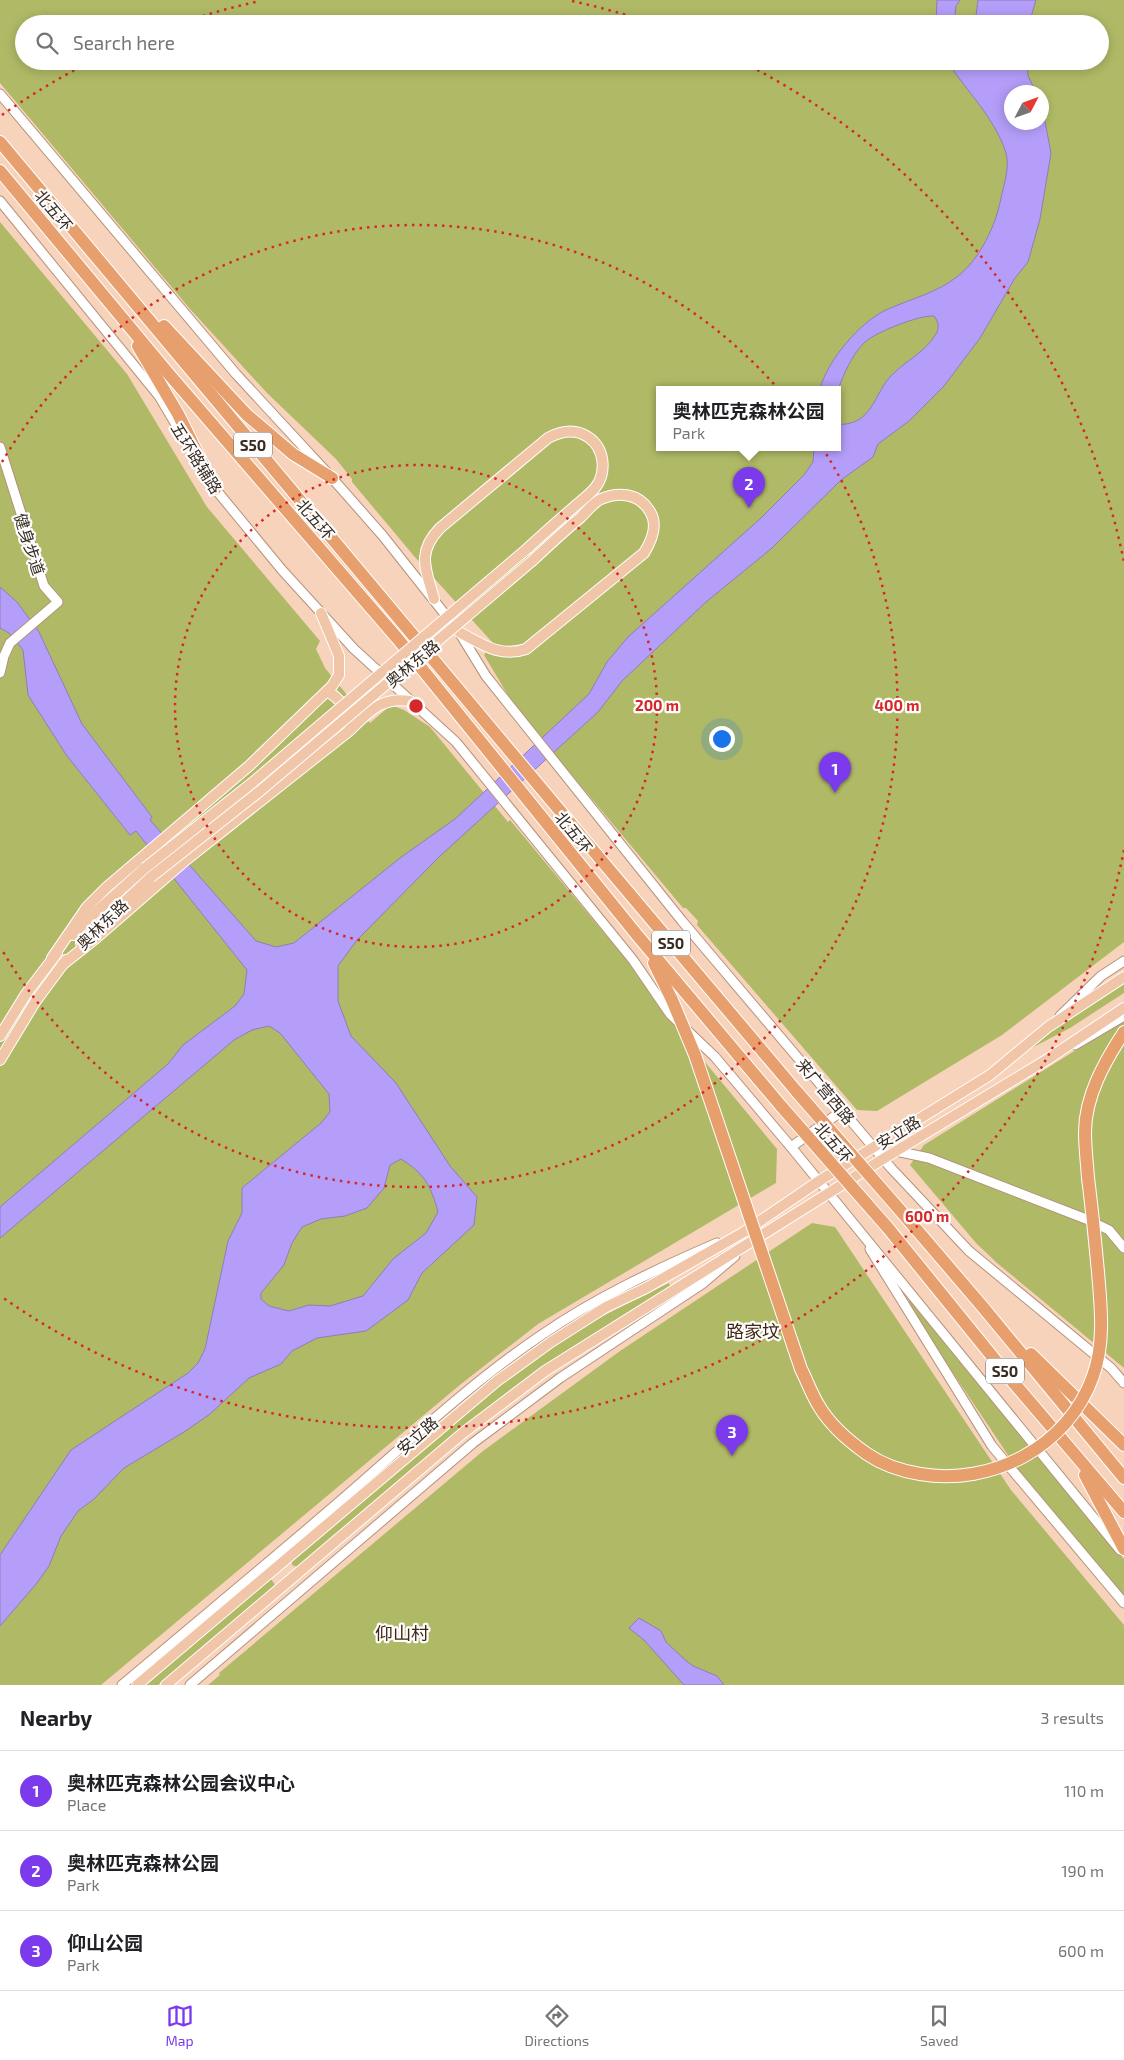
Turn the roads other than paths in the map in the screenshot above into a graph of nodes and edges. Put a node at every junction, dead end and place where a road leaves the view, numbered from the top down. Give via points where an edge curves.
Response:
1 (0, 94) edge
2 (0, 142) edge
3 (0, 171) edge
4 (0, 201) edge
5 (100, 262) junction
6 (122, 317) junction
7 (0, 447) edge
8 (332, 478) junction
9 (215, 489) junction
10 (434, 599) junction
11 (320, 613) junction
12 (459, 632) junction
13 (0, 674) edge
14 (327, 692) junction
15 (410, 701) junction
16 (349, 731) junction
17 (153, 875) junction
18 (637, 935) junction
19 (52, 958) junction
20 (1124, 961) edge
21 (1124, 977) edge
22 (1124, 1008) edge
23 (1124, 1016) edge
24 (1048, 1027) junction
25 (1124, 1032) edge
26 (0, 1036) edge
27 (1048, 1059) junction
28 (0, 1060) edge
29 (842, 1111) junction
30 (791, 1147) junction
31 (873, 1147) junction
32 (896, 1151) junction
33 (883, 1159) junction
34 (819, 1181) junction
35 (829, 1193) junction
36 (853, 1221) junction
37 (744, 1232) junction
38 (750, 1242) junction
39 (1124, 1248) edge
40 (982, 1306) junction
41 (1124, 1383) edge
42 (1124, 1445) edge
43 (1074, 1453) junction
44 (1124, 1478) edge
45 (1124, 1512) edge
46 (1124, 1549) edge
47 (1124, 1554) edge
48 (1124, 1603) edge
49 (122, 1685) edge
50 (137, 1685) edge
51 (166, 1685) edge
52 (190, 1685) edge

1 - 8 street, 来广营西路 via 236,374
2 - 5 highway, 北五环 / S50
3 - 6 highway, 北五环 / S50
4 - 9 street, 五环路辅路 via 159,396
5 - 8 highway via 248,415 293,454
5 - 40 highway, 北五环 / S50, bridge via 507,748
6 - 9 highway via 178,414
6 - 18 highway, 北五环 / S50 via 397,638
7 - 13 street, 健身步道 via 44,586 58,602 10,643
8 - 10 street, 来广营西路
9 - 11 street, 五环路辅路
10 - 12 street, 来广营西路
10 - 17 main road, 奥林东路, bridge via 425,563 430,539 548,438 568,431 591,438 602,458 603,473 595,488 252,783
11 - 14 main road via 339,656 339,675
11 - 15 street, 五环路辅路
12 - 17 main road, 奥林东路, bridge via 493,650 513,654 526,649 644,553 652,540 652,514 644,502 635,497 619,494 600,499 532,561 260,791
12 - 29 street, 来广营西路 via 486,676 682,921
14 - 16 main road via 333,694 349,718
14 - 19 main road via 87,907
15 - 16 main road via 387,701
15 - 30 street, 五环路辅路 via 456,742 633,960 670,1014 715,1057
16 - 17 main road via 187,859
17 - 19 main road, 奥林东路 via 86,921
17 - 28 main road, 奥林东路 via 62,965 34,1002
18 - 25 highway, bridge via 672,1000 695,1055 801,1369 816,1400 843,1435 869,1455 900,1470 938,1477 974,1475 1003,1467 1034,1451 1053,1435 1075,1410 1092,1378 1100,1352 1102,1320 1085,1130 1103,1066
18 - 43 highway, 北五环 / S50, bridge via 888,1228
19 - 26 main road, 奥林东路
20 - 24 street, 安立路 via 1101,976
21 - 24 main road, 安立路
22 - 27 main road, 安立路
23 - 27 street, 安立路
24 - 31 main road, 安立路 via 990,1075
27 - 32 main road, 安立路
29 - 30 street
29 - 31 street, 来广营西路
30 - 34 street, 五环路辅路
31 - 33 street, 来广营西路
31 - 34 main road, 安立路
32 - 33 main road, 安立路
32 - 39 street via 929,1158 1086,1219 1109,1230
33 - 35 main road, 安立路
33 - 41 street, 来广营西路 via 969,1251 1111,1368
34 - 35 street, 五环路辅路
34 - 37 main road, 安立路
35 - 36 street, 五环路辅路
35 - 38 main road, 安立路
36 - 47 street
36 - 48 street via 992,1446
37 - 49 street, 安立路 via 689,1255 589,1305 504,1362
37 - 50 main road, 安立路 via 606,1307 497,1380
38 - 51 main road, 安立路 via 545,1371 463,1432
38 - 52 street, 安立路 via 702,1284 560,1378 473,1443
40 - 42 highway
40 - 44 highway, 北五环 / S50
43 - 45 highway, 北五环 / S50
43 - 46 highway

